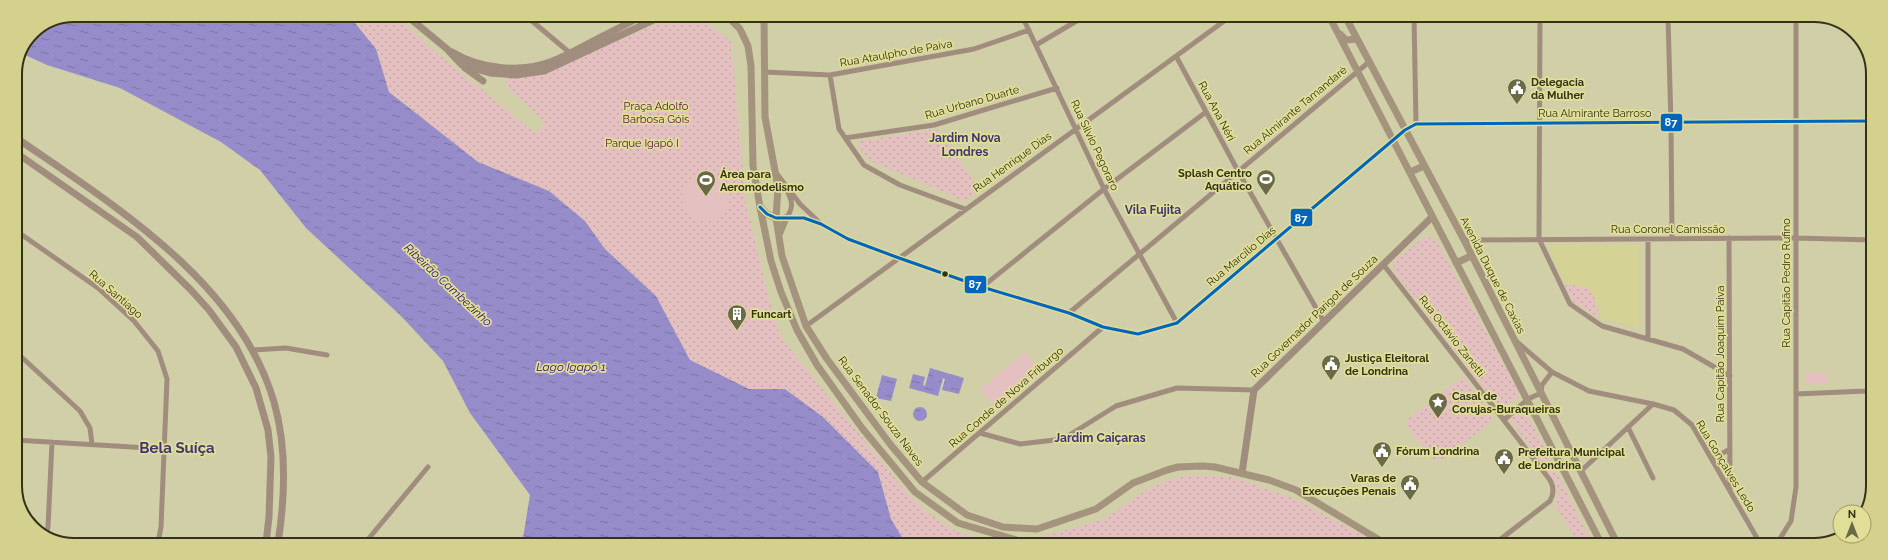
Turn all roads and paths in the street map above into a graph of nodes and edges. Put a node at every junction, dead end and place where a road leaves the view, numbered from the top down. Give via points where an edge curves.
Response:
1 (414, 22) edge
2 (533, 22) edge
3 (625, 22) edge
4 (650, 22) edge
5 (734, 22) edge
6 (764, 22) edge
7 (1025, 22) edge
8 (1075, 22) edge
9 (1223, 22) edge
10 (1332, 22) edge
11 (1348, 22) edge
12 (1414, 22) edge
13 (1540, 22) edge
14 (1668, 22) edge
15 (1796, 22) edge
16 (1335, 28) junction
17 (1029, 30) junction
18 (1356, 39) junction
19 (1036, 45) junction
20 (446, 49) junction
21 (570, 53) junction
22 (1176, 56) junction
23 (1369, 62) junction
24 (462, 65) junction
25 (524, 68) junction
26 (544, 71) junction
27 (1358, 71) junction
28 (764, 72) junction
29 (490, 73) junction
30 (830, 75) junction
31 (483, 81) dead end
32 (1057, 88) junction
33 (1206, 112) junction
34 (1796, 121) junction
35 (1866, 121) edge
36 (1540, 122) junction
37 (1416, 124) junction
38 (1671, 124) junction
39 (1076, 128) junction
40 (1405, 130) junction
41 (845, 138) junction
42 (1394, 140) junction
43 (22, 142) edge
44 (22, 157) edge
45 (44, 158) junction
46 (1424, 166) junction
47 (38, 167) junction
48 (1238, 171) junction
49 (775, 172) junction
50 (1410, 172) junction
51 (787, 189) junction
52 (1104, 189) junction
53 (760, 207) junction
54 (965, 209) junction
55 (1432, 217) junction
56 (776, 218) junction
57 (786, 218) junction
58 (821, 224) junction
59 (22, 235) edge
60 (778, 237) junction
61 (1278, 238) junction
62 (1672, 238) junction
63 (1729, 238) junction
64 (1796, 238) junction
65 (1538, 239) junction
66 (1648, 239) junction
67 (1464, 240) junction
68 (1866, 240) edge
69 (1139, 254) junction
70 (1471, 256) junction
71 (899, 258) junction
72 (181, 262) junction
73 (1456, 263) junction
74 (1383, 264) junction
75 (171, 271) junction
76 (982, 287) junction
77 (1069, 312) junction
78 (1324, 322) junction
79 (1177, 323) junction
80 (806, 326) junction
81 (1103, 327) junction
82 (1514, 339) junction
83 (1648, 339) junction
84 (252, 350) junction
85 (328, 355) dead end
86 (22, 357) edge
87 (1552, 372) junction
88 (1730, 376) junction
89 (1254, 390) junction
90 (1866, 391) edge
91 (1541, 393) junction
92 (1796, 394) junction
93 (1528, 399) junction
94 (274, 402) junction
95 (1653, 404) junction
96 (262, 405) junction
97 (1504, 420) junction
98 (1628, 427) junction
99 (980, 433) junction
100 (22, 440) edge
101 (52, 442) junction
102 (92, 444) junction
103 (166, 449) junction
104 (1730, 449) junction
105 (1712, 459) junction
106 (428, 467) dead end
107 (1581, 471) junction
108 (1242, 473) junction
109 (1653, 478) dead end
110 (922, 482) junction
111 (1730, 493) junction
112 (47, 530) edge
113 (159, 538) edge
114 (267, 538) edge
115 (279, 538) edge
116 (369, 538) edge
117 (1009, 538) edge
118 (1376, 538) edge
119 (1502, 538) edge
120 (1598, 538) edge
121 (1614, 538) edge
122 (1757, 538) edge
123 (1780, 538) edge

1 - 20 street
2 - 21 street
3 - 21 street
4 - 26 street
5 - 53 main road via 748,46 751,66 753,166
6 - 28 main road, Rua Senador Souza Naves
7 - 17 street, Rua Silvio Pegoraro
8 - 19 street
9 - 22 street, Rua Henrique Dias
10 - 16 main road
11 - 18 main road, Avenida Duque de Caxias
12 - 37 street
13 - 36 street
14 - 38 street
15 - 34 street, Rua Capitão Pedro Rufino
16 - 18 main road via 1346,40
16 - 27 main road
17 - 19 street, Rua Silvio Pegoraro
17 - 30 street, Rua Ataulpho de Paiva via 974,49
18 - 23 main road, Avenida Duque de Caxias
19 - 32 street, Rua Silvio Pegoraro
20 - 24 street
20 - 25 street via 473,62
21 - 25 street via 550,62
21 - 26 street via 566,60
22 - 33 street, Rua Ana Néri
22 - 39 street, Rua Henrique Dias
23 - 27 street, Rua Almirante Tamandaré
23 - 40 main road, Avenida Duque de Caxias
24 - 29 street
24 - 31 street
25 - 29 street
26 - 29 street via 502,75
27 - 42 main road
27 - 48 street, Rua Almirante Tamandaré
28 - 30 street, Rua Ataulpho de Paiva
28 - 49 main road, Rua Senador Souza Naves via 766,129
30 - 41 street via 839,129
32 - 39 street, Rua Silvio Pegoraro
32 - 41 street, Rua Urbano Duarte via 934,124
33 - 48 street, Rua Ana Néri
33 - 52 street
34 - 35 street, Rua Almirante Barroso
34 - 38 street, Rua Almirante Barroso
34 - 64 street, Rua Capitão Pedro Rufino
36 - 37 street, Rua Almirante Barroso
36 - 38 street, Rua Almirante Barroso
36 - 65 street
37 - 40 street, Rua Almirante Barroso
38 - 62 street
39 - 52 street, Rua Silvio Pegoraro
39 - 54 street, Rua Henrique Dias
40 - 42 street, Rua Almirante Barroso
40 - 46 main road, Avenida Duque de Caxias
41 - 54 street via 864,165 900,185
42 - 50 main road
42 - 61 street, Rua Marcílio Dias
43 - 45 street
44 - 47 street
45 - 47 street
45 - 72 street via 120,209 145,228
46 - 50 main road
46 - 67 main road, Avenida Duque de Caxias
47 - 75 street via 137,237
48 - 61 street, Rua Ana Néri
48 - 69 street, Rua Almirante Tamandaré
49 - 51 street
49 - 56 main road, Rua Senador Souza Naves via 778,187
50 - 55 main road
51 - 57 street via 792,208
51 - 58 street
52 - 69 street, Rua Silvio Pegoraro
52 - 76 street
53 - 56 main road
53 - 117 main road via 771,261 798,330 817,365 862,428 915,492 958,523
54 - 71 street, Rua Henrique Dias
55 - 73 main road
55 - 74 street, Rua Governador Parigot de Souza
56 - 57 street
56 - 60 main road, Rua Senador Souza Naves
57 - 58 street via 804,218
57 - 60 main road
58 - 71 street, Rua Marcílio Dias via 848,239
59 - 103 street, Rua Santiago via 98,288 134,321 158,351 167,379
60 - 80 main road, Rua Senador Souza Naves
61 - 78 street, Rua Ana Néri
61 - 79 street, Rua Marcílio Dias
62 - 63 street, Rua Coronel Camissão
62 - 66 street, Rua Coronel Camissão
63 - 64 street, Rua Coronel Camissão
63 - 88 street, Rua Capitão Joaquim Paiva
64 - 68 street, Rua Coronel Camissão
64 - 92 street, Rua Capitão Pedro Rufino
65 - 66 street, Rua Coronel Camissão
65 - 67 street, Rua Coronel Camissão
65 - 83 street via 1570,304 1602,326
66 - 83 street
67 - 70 main road, Avenida Duque de Caxias
69 - 77 street, Rua Almirante Tamandaré
69 - 79 street, Rua Silvio Pegoraro
70 - 73 main road
70 - 82 main road, Avenida Duque de Caxias
71 - 76 street, Rua Marcílio Dias
71 - 80 street, Rua Henrique Dias
72 - 75 street
72 - 84 street via 232,319
73 - 93 main road
74 - 78 street, Rua Governador Parigot de Souza
74 - 97 street, Rua Octávio Zanetti
75 - 96 street via 208,310 236,347
76 - 77 street, Rua Marcílio Dias
77 - 81 street, Rua Marcílio Dias
78 - 89 street, Rua Governador Parigot de Souza
79 - 81 street, Rua Marcílio Dias via 1138,334
80 - 110 main road, Rua Senador Souza Naves via 827,359 890,444
81 - 99 street, Rua Conde de Nova Friburgo
82 - 87 street, Rua Gonçalves Ledo
82 - 91 main road, Avenida Duque de Caxias
83 - 88 street via 1683,349
84 - 85 street via 286,348
84 - 94 street
86 - 102 street via 80,411 90,428
87 - 91 street via 1542,385
87 - 95 street, Rua Gonçalves Ledo via 1589,391
88 - 104 street, Rua Capitão Joaquim Paiva
89 - 99 street via 1177,388 1116,406 1063,439 1020,444
89 - 108 street, Rua Governador Parigot de Souza
90 - 92 street
91 - 93 street
91 - 107 main road, Avenida Duque de Caxias
92 - 123 street, Rua Capitão Pedro Rufino via 1796,487 1791,521
93 - 97 street
93 - 120 main road
94 - 96 street
94 - 115 street via 283,457
95 - 98 street
95 - 105 street, Rua Gonçalves Ledo via 1674,410 1692,425
96 - 114 street via 271,457
97 - 119 street, Rua Octávio Zanetti via 1550,480 1553,493 1548,504
98 - 107 street
98 - 109 street
99 - 110 street, Rua Conde de Nova Friburgo
100 - 101 street
101 - 102 street
101 - 112 street
102 - 103 street
103 - 113 street, Rua Santiago
104 - 105 street
104 - 111 street, Rua Capitão Joaquim Paiva
105 - 111 street, Rua Gonçalves Ledo
106 - 116 street
107 - 121 main road, Avenida Duque de Caxias
108 - 110 main road, Rua Senador Souza Naves via 1202,466 1167,470 1133,483 1096,509 1038,529 1003,527 966,515
108 - 118 main road, Rua Senador Souza Naves via 1296,490
111 - 122 street, Rua Gonçalves Ledo

